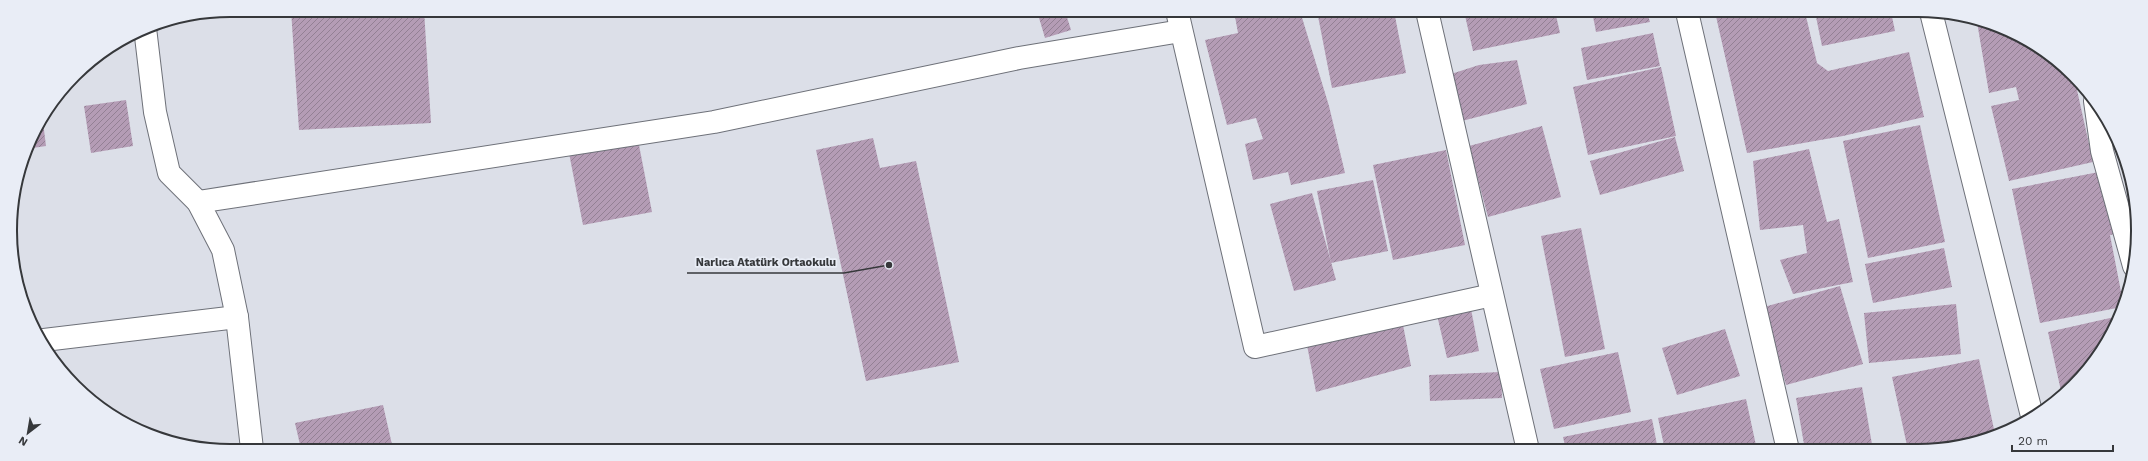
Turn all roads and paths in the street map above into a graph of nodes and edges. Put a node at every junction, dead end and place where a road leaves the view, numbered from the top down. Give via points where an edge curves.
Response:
1 (1428, 17) edge
2 (1688, 17) edge
3 (1932, 17) edge
4 (1179, 21) edge
5 (146, 34) edge
6 (2097, 115) edge
7 (198, 202) junction
8 (2130, 251) edge
9 (1492, 295) junction
10 (237, 317) junction
11 (48, 340) edge
12 (2031, 411) edge
13 (251, 444) edge
14 (1527, 444) edge
15 (1787, 444) edge

1 - 9 street
2 - 15 street
3 - 12 street
4 - 7 street via 1019,58 714,122
4 - 9 street via 1255,347
5 - 7 street via 155,112 169,173
6 - 8 street via 2102,151
7 - 10 street via 223,250
9 - 14 street
10 - 11 street
10 - 13 street

